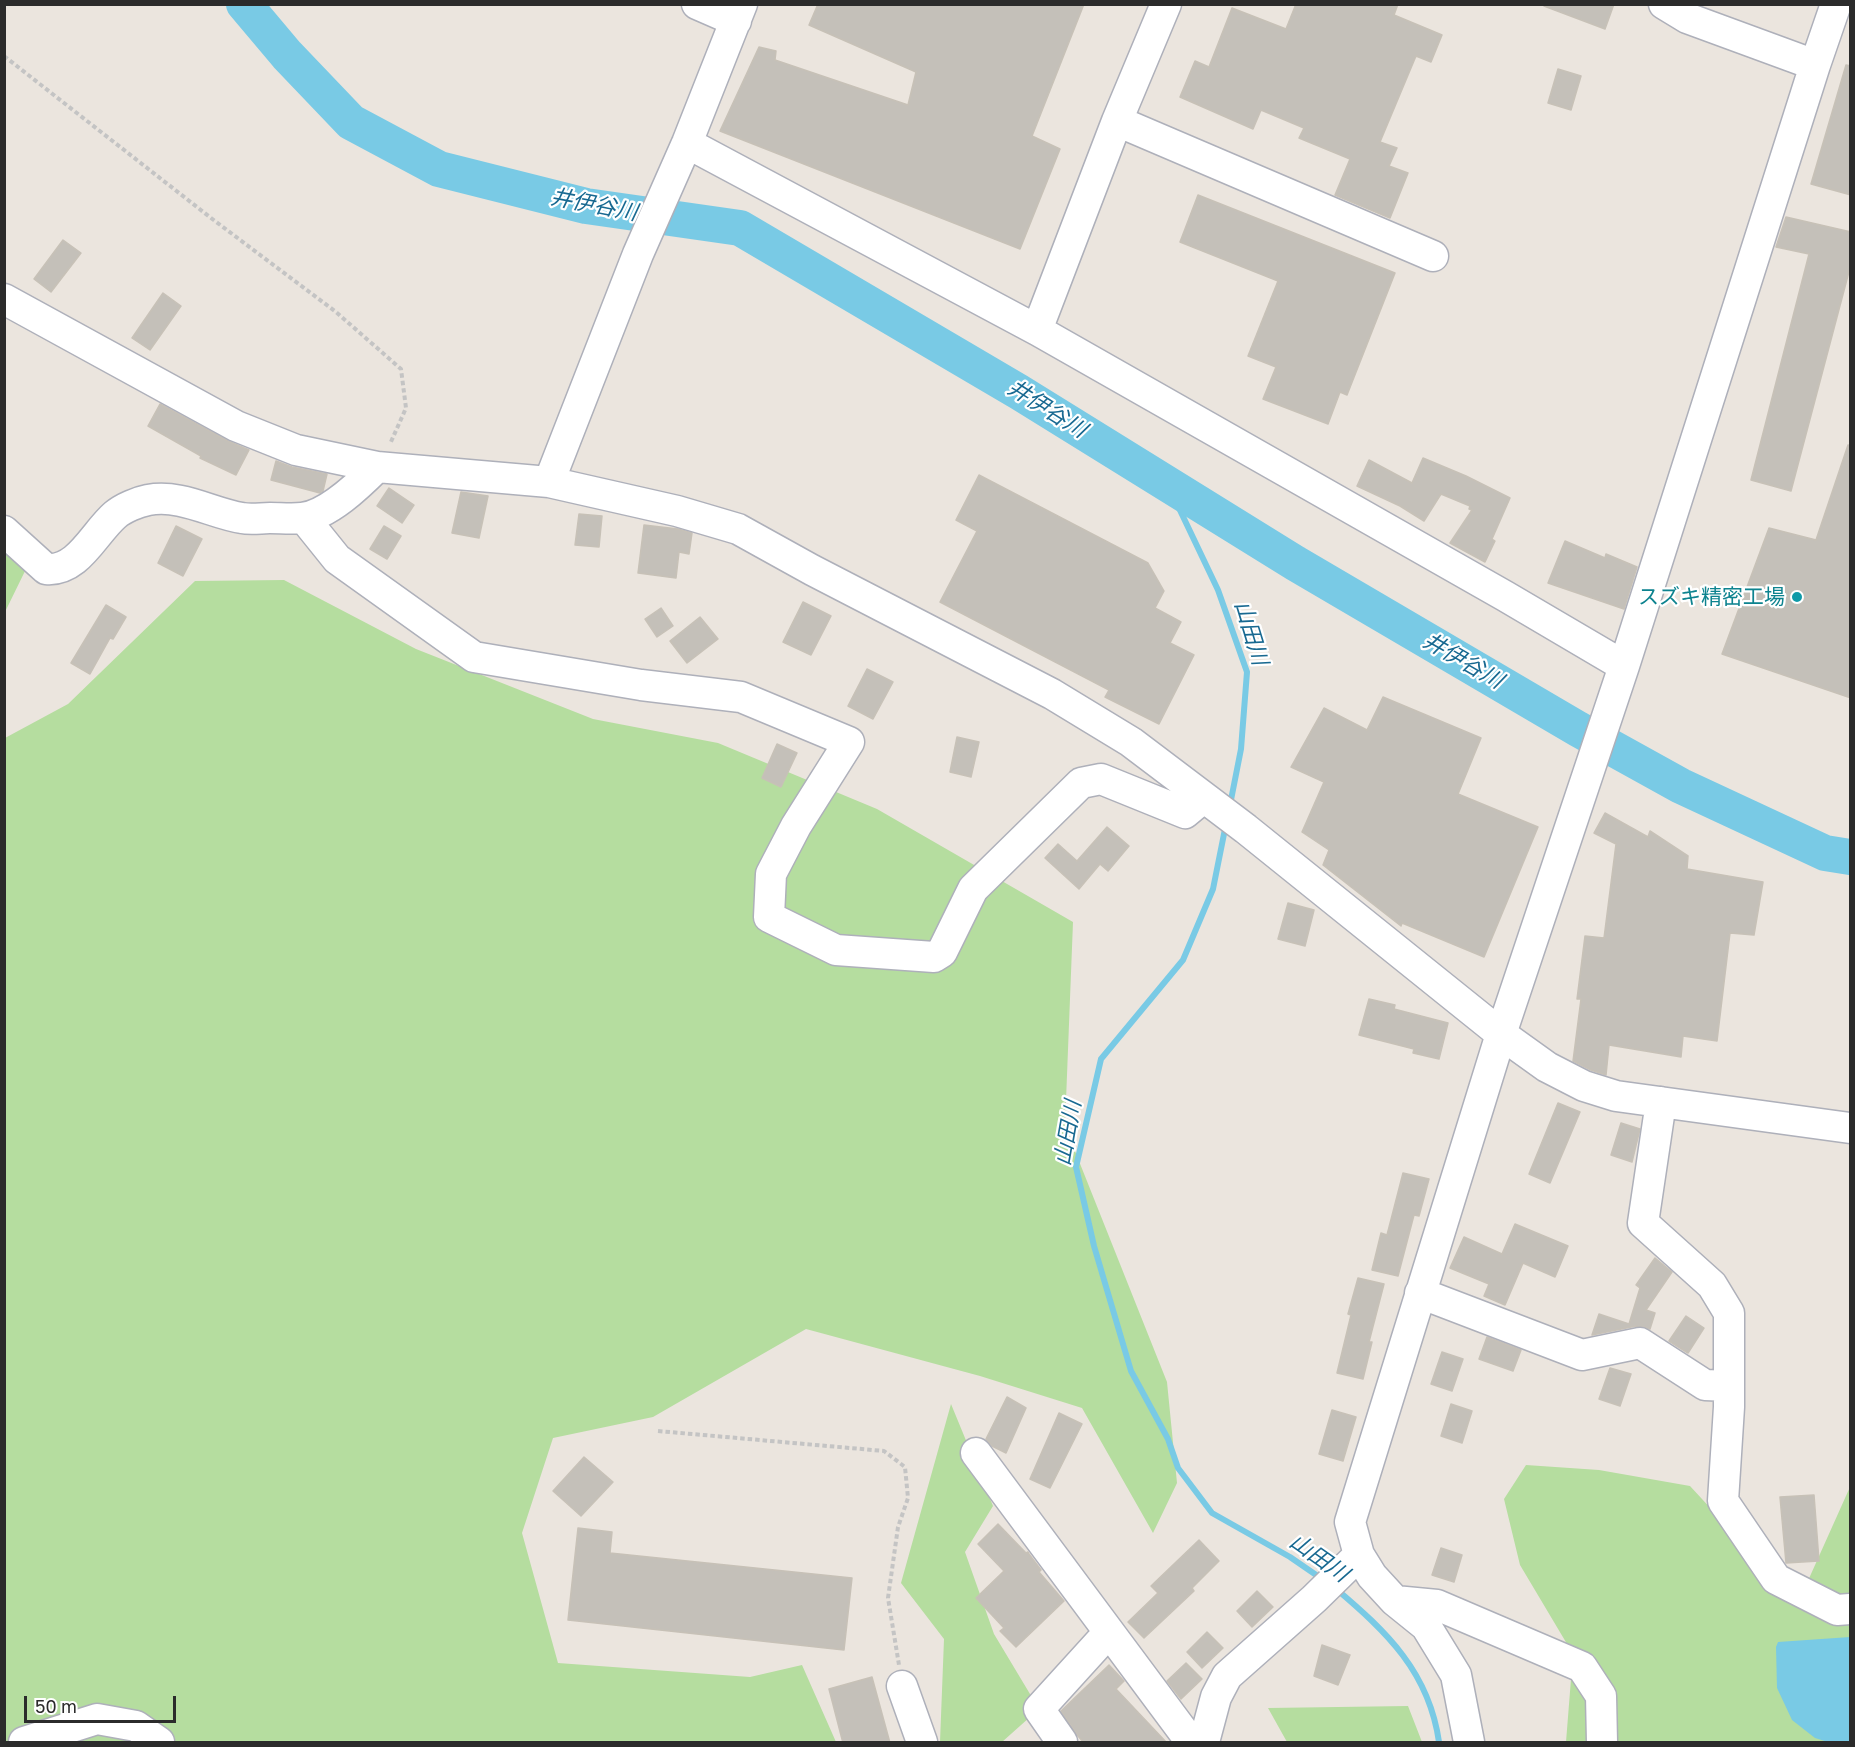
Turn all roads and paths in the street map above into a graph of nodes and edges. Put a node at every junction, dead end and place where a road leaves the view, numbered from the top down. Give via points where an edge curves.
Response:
1 (696, 4) edge
2 (1166, 4) edge
3 (1664, 4) edge
4 (1836, 4) edge
5 (739, 13) edge
6 (4, 56) edge
7 (1815, 64) junction
8 (1117, 121) junction
9 (683, 152) junction
10 (1433, 256) dead end
11 (4, 299) edge
12 (1037, 330) junction
13 (376, 467) junction
14 (549, 482) junction
15 (304, 518) junction
16 (4, 531) edge
17 (1619, 679) junction
18 (1208, 802) junction
19 (1501, 1034) junction
20 (1661, 1102) junction
21 (1851, 1128) edge
22 (1420, 1293) junction
23 (1729, 1386) junction
24 (658, 1431) dead end
25 (976, 1453) dead end
26 (1353, 1561) junction
27 (1395, 1601) junction
28 (1851, 1609) edge
29 (1109, 1632) junction
30 (902, 1686) joint
31 (24, 1743) edge
32 (159, 1743) edge
33 (922, 1743) edge
34 (1062, 1743) edge
35 (1191, 1743) edge
36 (1204, 1743) edge
37 (1469, 1743) edge
38 (1602, 1743) edge

1 - 5 street
2 - 8 street
3 - 7 street via 1687,18
4 - 7 street
5 - 9 street
6 - 13 path via 336,312 401,369 406,408
7 - 17 street
8 - 10 street
8 - 12 street
9 - 12 street
9 - 14 street via 638,254
11 - 13 street via 236,426 296,450
12 - 17 street via 1505,596
13 - 14 street
13 - 15 street via 354,491
14 - 18 street via 738,529 1052,694 1131,742
15 - 16 street via 243,519 194,503 150,500 116,513 73,561 53,569 46,569
15 - 18 street via 337,559 474,657 741,697 849,742 771,874 769,917 836,950 934,957 942,952 973,889 1081,783 1101,779 1185,813
17 - 19 street
18 - 19 street
19 - 20 street via 1547,1068 1584,1086 1616,1096
19 - 22 street
20 - 21 street
20 - 23 street via 1643,1223 1712,1285 1729,1313
22 - 23 street via 1582,1355 1640,1343 1705,1385
22 - 26 street via 1350,1522
23 - 28 street via 1723,1501 1776,1579 1837,1610
24 - 30 path via 884,1451 905,1467 908,1498 898,1527 888,1598
25 - 29 street
26 - 27 street
26 - 36 street via 1227,1676 1216,1697
27 - 37 street via 1425,1626 1456,1675
27 - 38 street via 1437,1605 1582,1667 1601,1696
29 - 34 street via 1039,1709
29 - 35 street
30 - 33 street
31 - 32 street via 97,1719 136,1726

